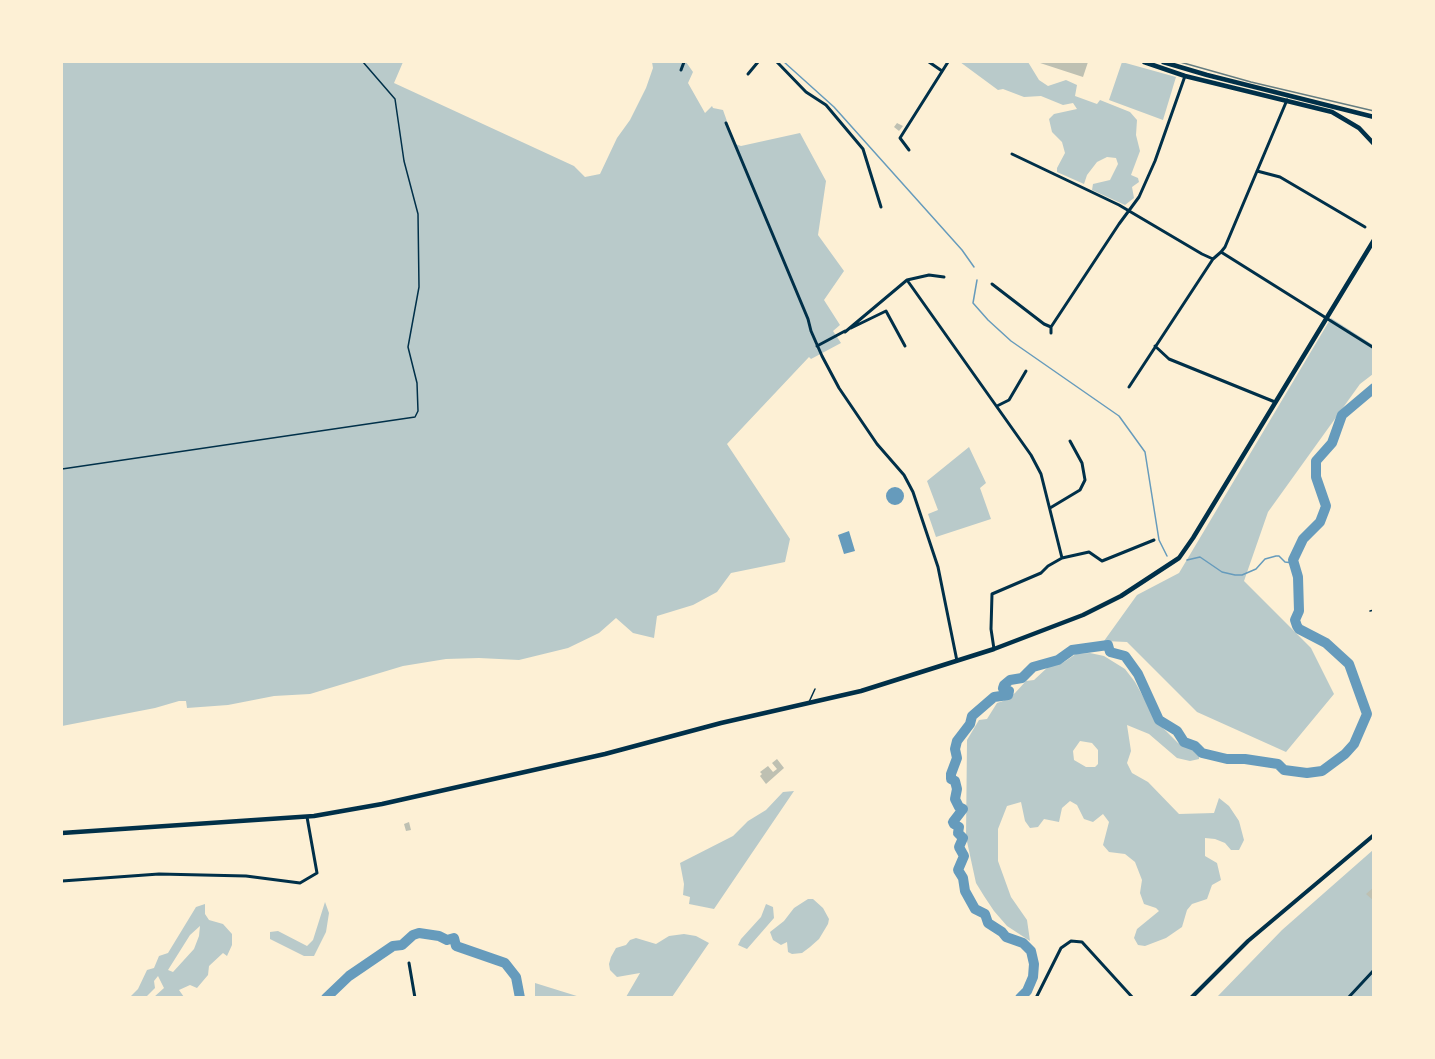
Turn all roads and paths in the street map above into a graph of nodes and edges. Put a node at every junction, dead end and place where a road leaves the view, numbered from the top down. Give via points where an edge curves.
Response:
1 (363, 62) edge
2 (684, 62) edge
3 (758, 62) edge
4 (777, 62) edge
5 (929, 62) edge
6 (948, 62) edge
7 (1144, 62) edge
8 (1163, 62) edge
9 (681, 70) dead end
10 (942, 70) junction
11 (748, 74) dead end
12 (1185, 76) junction
13 (1287, 100) junction
14 (1374, 117) edge
15 (726, 123) dead end
16 (1374, 144) edge
17 (909, 150) dead end
18 (1012, 154) dead end
19 (1257, 171) junction
20 (881, 207) dead end
21 (1129, 212) junction
22 (1365, 227) dead end
23 (1374, 240) edge
24 (1374, 248) edge
25 (1221, 252) junction
26 (1366, 255) junction
27 (1213, 259) junction
28 (944, 277) dead end
29 (907, 280) junction
30 (992, 284) dead end
31 (1327, 319) junction
32 (1051, 327) junction
33 (845, 332) junction
34 (1051, 333) dead end
35 (817, 346) junction
36 (905, 346) dead end
37 (1154, 346) junction
38 (1374, 348) edge
39 (1026, 371) dead end
40 (1129, 387) dead end
41 (1275, 402) junction
42 (997, 406) junction
43 (1070, 441) dead end
44 (62, 470) edge
45 (1050, 508) junction
46 (1154, 540) dead end
47 (1062, 558) junction
48 (1374, 610) edge
49 (1370, 611) dead end
50 (994, 649) junction
51 (957, 661) junction
52 (815, 689) dead end
53 (808, 704) junction
54 (306, 816) junction
55 (62, 833) edge
56 (1374, 835) edge
57 (62, 881) edge
58 (409, 963) dead end
59 (1374, 970) edge
60 (415, 998) edge
61 (1036, 998) edge
62 (1133, 998) edge
63 (1191, 998) edge
64 (1348, 998) edge

1 - 44 path via 395,99 404,161 418,214 419,287 408,347 417,383 415,417
2 - 9 street
3 - 11 street
4 - 20 street via 806,92 826,105 863,149
5 - 10 street
6 - 10 street
7 - 12 main road
8 - 14 main road
10 - 17 street via 900,138
12 - 13 main road
12 - 21 street via 1155,161
13 - 16 main road via 1340,116
13 - 19 street
15 - 35 street
18 - 21 street
19 - 22 street via 1280,177
19 - 25 street
21 - 27 street
21 - 32 street
23 - 26 main road
24 - 26 main road
25 - 27 street
25 - 31 street
26 - 31 main road
27 - 37 street
28 - 29 street via 929,275
29 - 33 street
29 - 42 street
30 - 32 street
31 - 38 street
31 - 41 main road
32 - 34 street
33 - 35 street
33 - 36 street via 886,311
35 - 51 street via 839,388 913,492 938,564
37 - 40 street
37 - 41 street via 1169,359
39 - 42 street via 1009,399
41 - 50 main road via 1179,558 1121,596
42 - 45 street via 1041,474
43 - 45 street via 1082,463 1085,480 1080,490
45 - 47 street
46 - 47 street via 1102,561 1089,552
47 - 50 street via 1041,573 992,594
48 - 49 lane
50 - 51 main road
51 - 53 main road
52 - 53 lane
53 - 54 main road via 363,808
54 - 55 main road
54 - 57 street via 317,873 306,881 159,873
56 - 63 street via 1248,941
58 - 60 street
59 - 64 street
61 - 62 street via 1061,948 1071,941 1082,942

